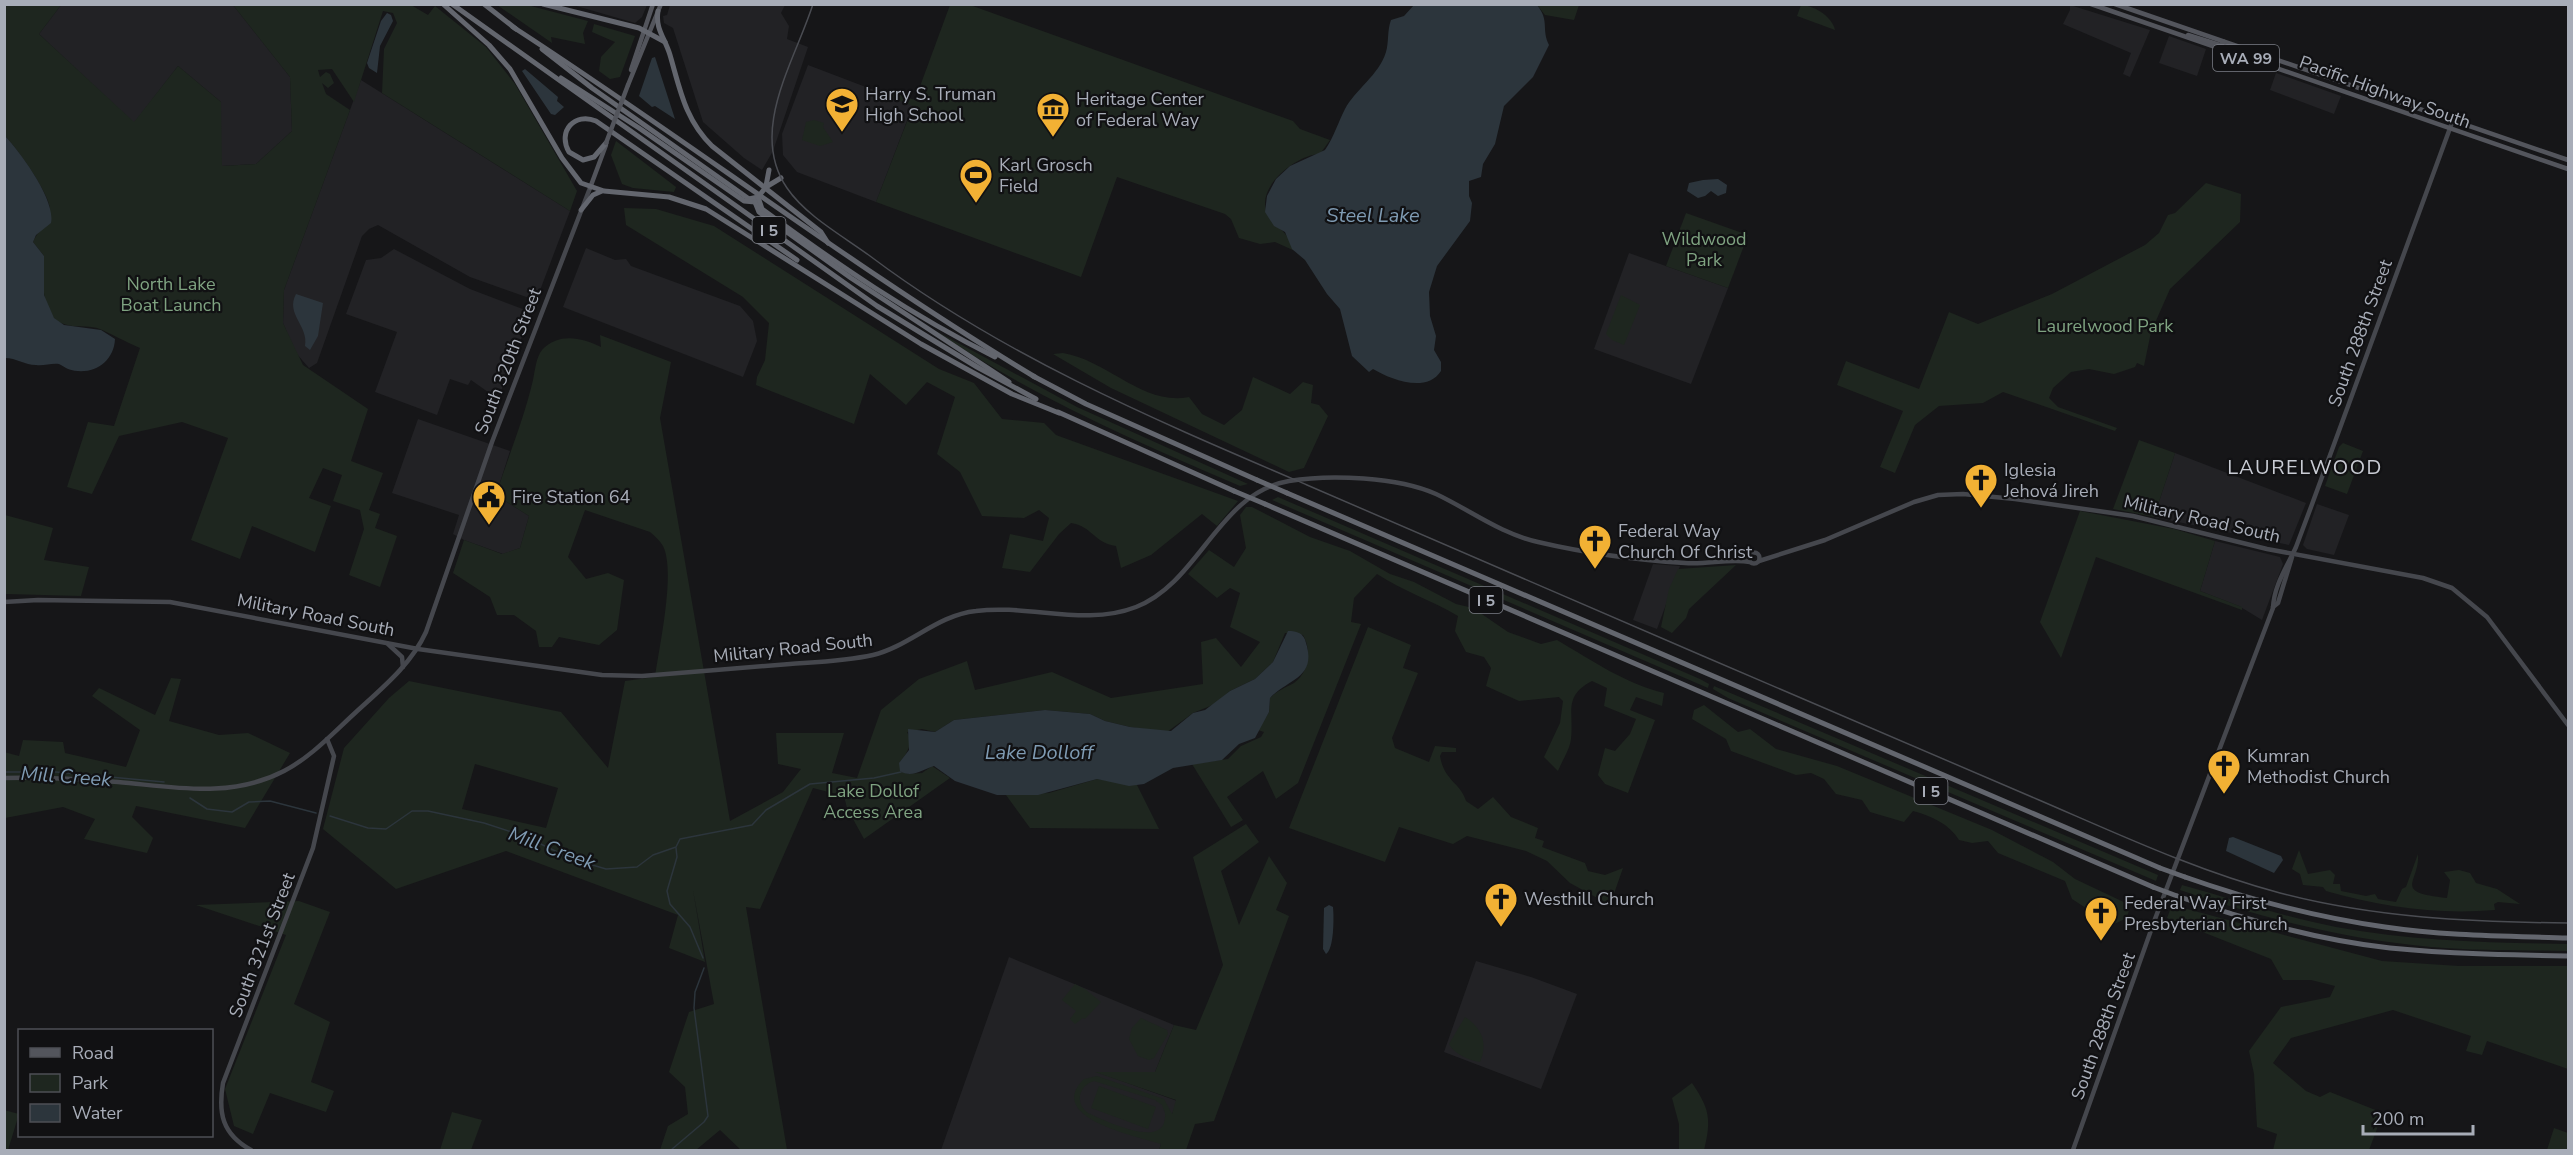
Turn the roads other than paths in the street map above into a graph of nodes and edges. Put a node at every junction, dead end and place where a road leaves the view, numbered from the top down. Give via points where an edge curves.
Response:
1 (443, 4) edge
2 (452, 4) edge
3 (484, 4) edge
4 (543, 4) edge
5 (653, 4) edge
6 (2091, 4) edge
7 (2115, 4) edge
8 (660, 8) edge
9 (513, 27) junction
10 (644, 29) junction
11 (2172, 32) junction
12 (649, 35) junction
13 (664, 42) junction
14 (2224, 42) junction
15 (512, 46) junction
16 (2230, 52) junction
17 (2279, 61) junction
18 (628, 85) junction
19 (2453, 120) junction
20 (2449, 130) junction
21 (606, 143) junction
22 (2568, 160) edge
23 (2568, 169) edge
24 (769, 170) dead end
25 (781, 178) dead end
26 (770, 181) junction
27 (590, 188) junction
28 (604, 191) junction
29 (734, 191) junction
30 (757, 200) junction
31 (581, 210) junction
32 (772, 219) junction
33 (830, 245) junction
34 (826, 283) junction
35 (1035, 377) junction
36 (1036, 399) junction
37 (1059, 412) junction
38 (1758, 554) junction
39 (2292, 554) junction
40 (1750, 555) junction
41 (1774, 555) junction
42 (1732, 561) junction
43 (1759, 561) junction
44 (1750, 562) junction
45 (4, 602) edge
46 (385, 642) junction
47 (418, 649) junction
48 (403, 667) junction
49 (2568, 725) edge
50 (327, 739) junction
51 (4, 778) edge
52 (2568, 938) edge
53 (2568, 956) edge
54 (250, 1150) edge
55 (2073, 1150) edge

1 - 27 highway via 510,69 572,173
2 - 15 highway, I 5
3 - 9 highway, I 5
4 - 10 highway
5 - 10 main road, South 320th Street
6 - 11 main road, Pacific Highway South / WA 99
7 - 14 main road, Pacific Highway South / WA 99
8 - 12 main road, South 320th Street
8 - 13 highway via 657,24
9 - 29 highway
9 - 33 highway, I 5
10 - 12 highway
10 - 18 main road, South 320th Street
11 - 14 main road via 2220,45
11 - 16 main road, Pacific Highway South / WA 99
12 - 13 highway
12 - 18 main road, South 320th Street
13 - 33 highway via 685,107 699,132 821,232
14 - 17 main road, Pacific Highway South / WA 99
15 - 29 highway
15 - 36 highway, I 5 via 877,306
16 - 17 main road
16 - 20 main road, Pacific Highway South / WA 99
17 - 19 main road, Pacific Highway South / WA 99
18 - 21 main road, South 320th Street, bridge
19 - 20 main road, South 288th Street
19 - 22 main road, Pacific Highway South / WA 99
20 - 23 main road, Pacific Highway South / WA 99
20 - 39 main road, South 288th Street
21 - 27 main road, South 320th Street
21 - 34 highway via 594,157 583,160 569,152 566,137 577,119 596,121
24 - 26 highway
25 - 26 highway
26 - 30 highway, bridge
27 - 28 highway
27 - 31 main road, South 320th Street
28 - 31 highway via 593,195
28 - 34 highway via 660,195 699,207
29 - 30 highway
30 - 32 highway
31 - 47 main road, South 320th Street
32 - 35 highway via 932,325
32 - 36 highway via 851,278
33 - 35 highway, I 5 via 936,317
34 - 37 highway via 979,377 1037,406
35 - 52 highway, I 5, bridge via 1086,404 1257,480 2160,868 2262,902 2346,921 2422,931
36 - 37 highway, I 5
37 - 53 highway, I 5, bridge via 2177,896 2245,918 2355,943 2440,952
38 - 40 main road, Military Road South
38 - 41 main road, Military Road South
38 - 43 main road
39 - 41 main road, Military Road South via 2072,505 1956,494 1921,500 1826,540
39 - 49 main road, Military Road South via 2425,578 2459,592 2487,616
39 - 55 main road, South 288th Street
40 - 42 main road, Military Road South
40 - 44 main road
41 - 43 main road, Military Road South
42 - 44 main road, Military Road South
42 - 47 main road, Military Road South via 1684,563 1553,545 1515,535 1418,487 1368,480 1312,479 1276,484 1254,494 1173,584 1140,605 1114,613 977,610 941,621 892,648 866,656 642,676 602,675
43 - 44 main road, Military Road South
45 - 46 main road, Military Road South via 170,602
46 - 47 main road, Military Road South
46 - 48 main road via 400,653
47 - 48 main road, South 320th Street
48 - 50 main road, South 320th Street
50 - 51 main road, South 320th Street via 284,771 217,790 74,778
50 - 54 main road, South 321st Street via 334,756 313,848 223,1083 219,1107 223,1123 233,1138

